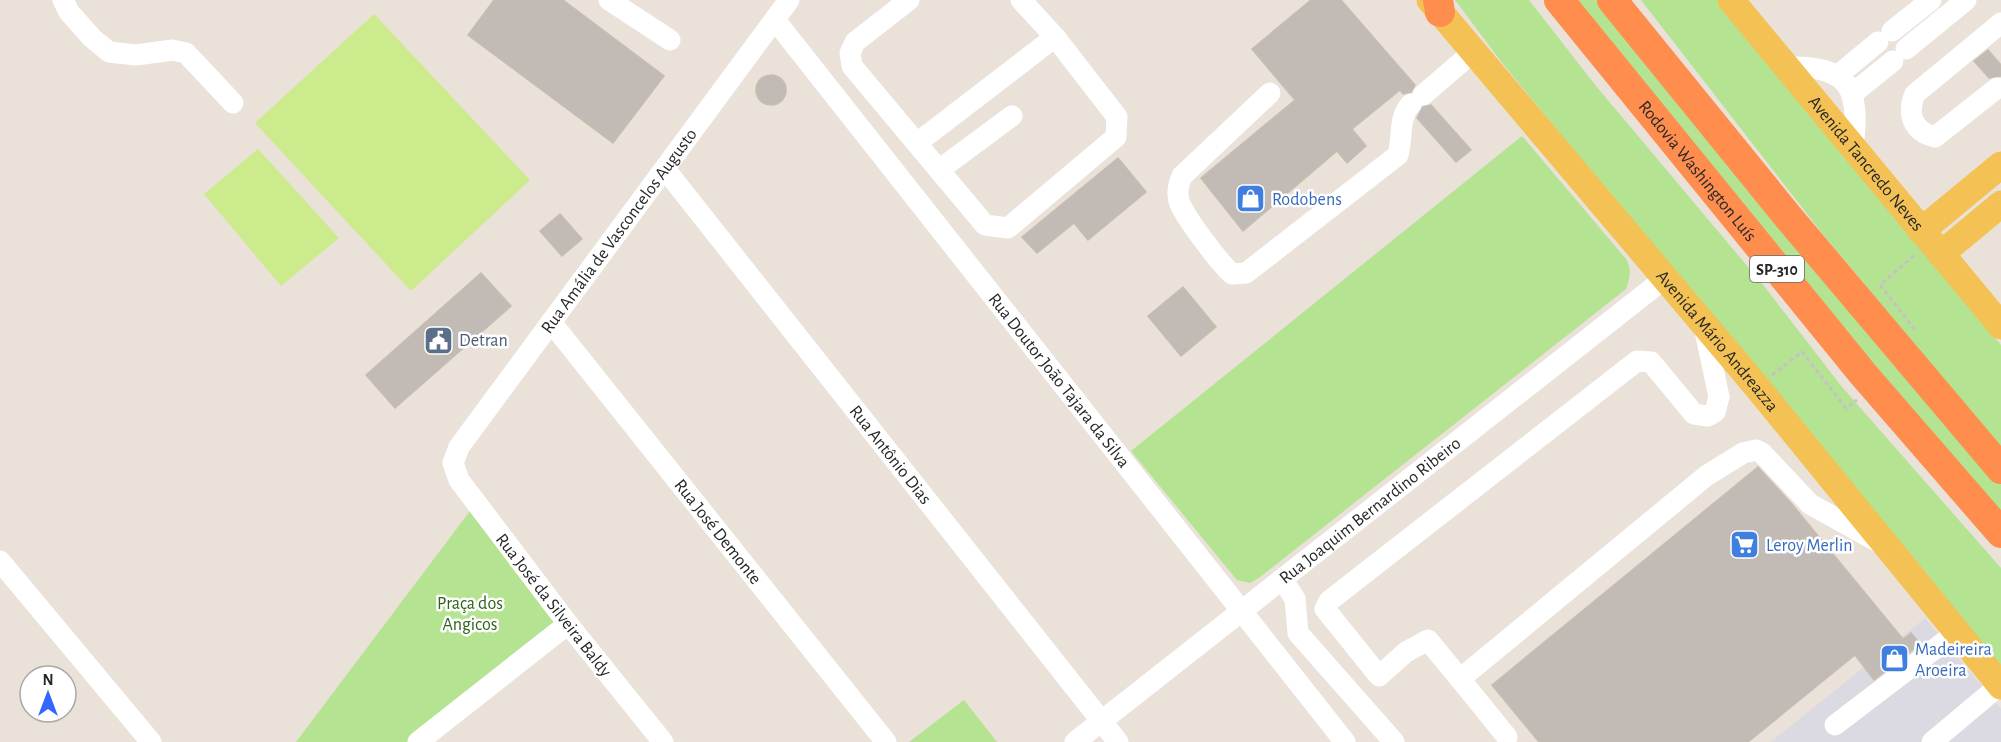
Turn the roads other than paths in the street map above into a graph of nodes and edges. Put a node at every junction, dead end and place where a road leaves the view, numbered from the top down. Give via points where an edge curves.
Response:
1 (63, 0) edge
2 (609, 0) edge
3 (789, 0) edge
4 (909, 0) edge
5 (1021, 0) edge
6 (1558, 0) edge
7 (1612, 0) edge
8 (1731, 0) edge
9 (1931, 0) edge
10 (1966, 0) edge
11 (1436, 4) edge
12 (775, 20) junction
13 (2001, 23) edge
14 (1056, 37) junction
15 (670, 40) dead end
16 (1473, 52) junction
17 (1786, 67) junction
18 (1837, 76) junction
19 (1997, 88) dead end
20 (1270, 93) dead end
21 (1852, 94) junction
22 (233, 103) dead end
23 (1012, 116) dead end
24 (917, 143) junction
25 (1853, 147) junction
26 (2001, 165) edge
27 (665, 169) junction
28 (939, 170) junction
29 (2001, 204) edge
30 (1931, 242) junction
31 (1664, 279) junction
32 (551, 322) junction
33 (1704, 326) junction
34 (2001, 326) edge
35 (453, 463) joint
36 (2001, 469) edge
37 (2001, 533) edge
38 (1888, 547) junction
39 (0, 561) edge
40 (1282, 579) junction
41 (1241, 612) junction
42 (568, 624) junction
43 (1957, 632) junction
44 (1379, 676) junction
45 (1460, 679) junction
46 (2001, 685) edge
47 (1353, 696) junction
48 (1102, 721) junction
49 (1835, 725) dead end
50 (1507, 737) dead end
51 (432, 738) edge
52 (151, 742) edge
53 (663, 742) edge
54 (886, 742) edge
55 (1075, 742) edge
56 (1118, 742) edge
57 (1345, 742) edge
58 (1394, 742) edge
59 (1932, 742) edge

1 - 22 street via 69,12 109,52 186,53
2 - 15 street
3 - 12 street, Rua Amália de Vasconcelos Augusto
4 - 24 street via 855,42 850,53 852,66
5 - 14 street
6 - 37 highway, Rodovia Washington Luís / SP-310 via 1863,374
7 - 36 highway, SP-310
8 - 17 main road, Avenida Tancredo Neves
9 - 18 street
10 - 21 street
11 - 16 main road, Avenida Mário Andreazza
12 - 27 street, Rua Amália de Vasconcelos Augusto
12 - 41 street, Rua Doutor João Tajara da Silva
13 - 19 street via 1915,94 1911,103 1915,127 1922,134 1935,137
14 - 24 street
14 - 28 street via 1117,117 1116,137 1008,228 985,225
16 - 20 street via 1406,109 1398,155 1246,273 1232,274 1180,204 1178,188 1182,176
16 - 31 main road, Avenida Mário Andreazza
17 - 18 street via 1824,68
17 - 25 main road, Avenida Tancredo Neves
18 - 21 street
21 - 25 street via 1857,107
23 - 28 street
24 - 28 street
25 - 30 main road, Avenida Tancredo Neves
26 - 30 main road
27 - 32 street, Rua Amália de Vasconcelos Augusto
27 - 48 street, Rua Antônio Dias
29 - 30 main road
30 - 34 main road, Avenida Tancredo Neves
31 - 33 main road, Avenida Mário Andreazza
31 - 40 street, Rua Joaquim Bernardino Ribeiro
32 - 35 street, Rua Amália de Vasconcelos Augusto via 459,447
32 - 54 street, Rua José Demonte
33 - 38 main road, Avenida Mário Andreazza
33 - 44 street via 1719,397 1714,412 1708,416 1694,414 1651,362 1637,362 1329,601 1325,609
35 - 42 street, Rua José da Silveira Baldy via 459,480
38 - 43 main road, Avenida Mário Andreazza
38 - 45 street via 1810,504 1762,453 1750,451 1706,476
39 - 52 street
40 - 41 street, Rua Joaquim Bernardino Ribeiro
40 - 47 street via 1295,599 1298,633
41 - 48 street, Rua Joaquim Bernardino Ribeiro
41 - 57 street, Rua Doutor João Tajara da Silva
42 - 51 street
42 - 53 street, Rua José da Silveira Baldy
43 - 46 main road, Avenida Mário Andreazza
43 - 49 street
44 - 45 street via 1428,640
44 - 47 street
45 - 50 street
46 - 59 street
47 - 58 street
48 - 55 street, Rua Joaquim Bernardino Ribeiro
48 - 56 street, Rua Antônio Dias

